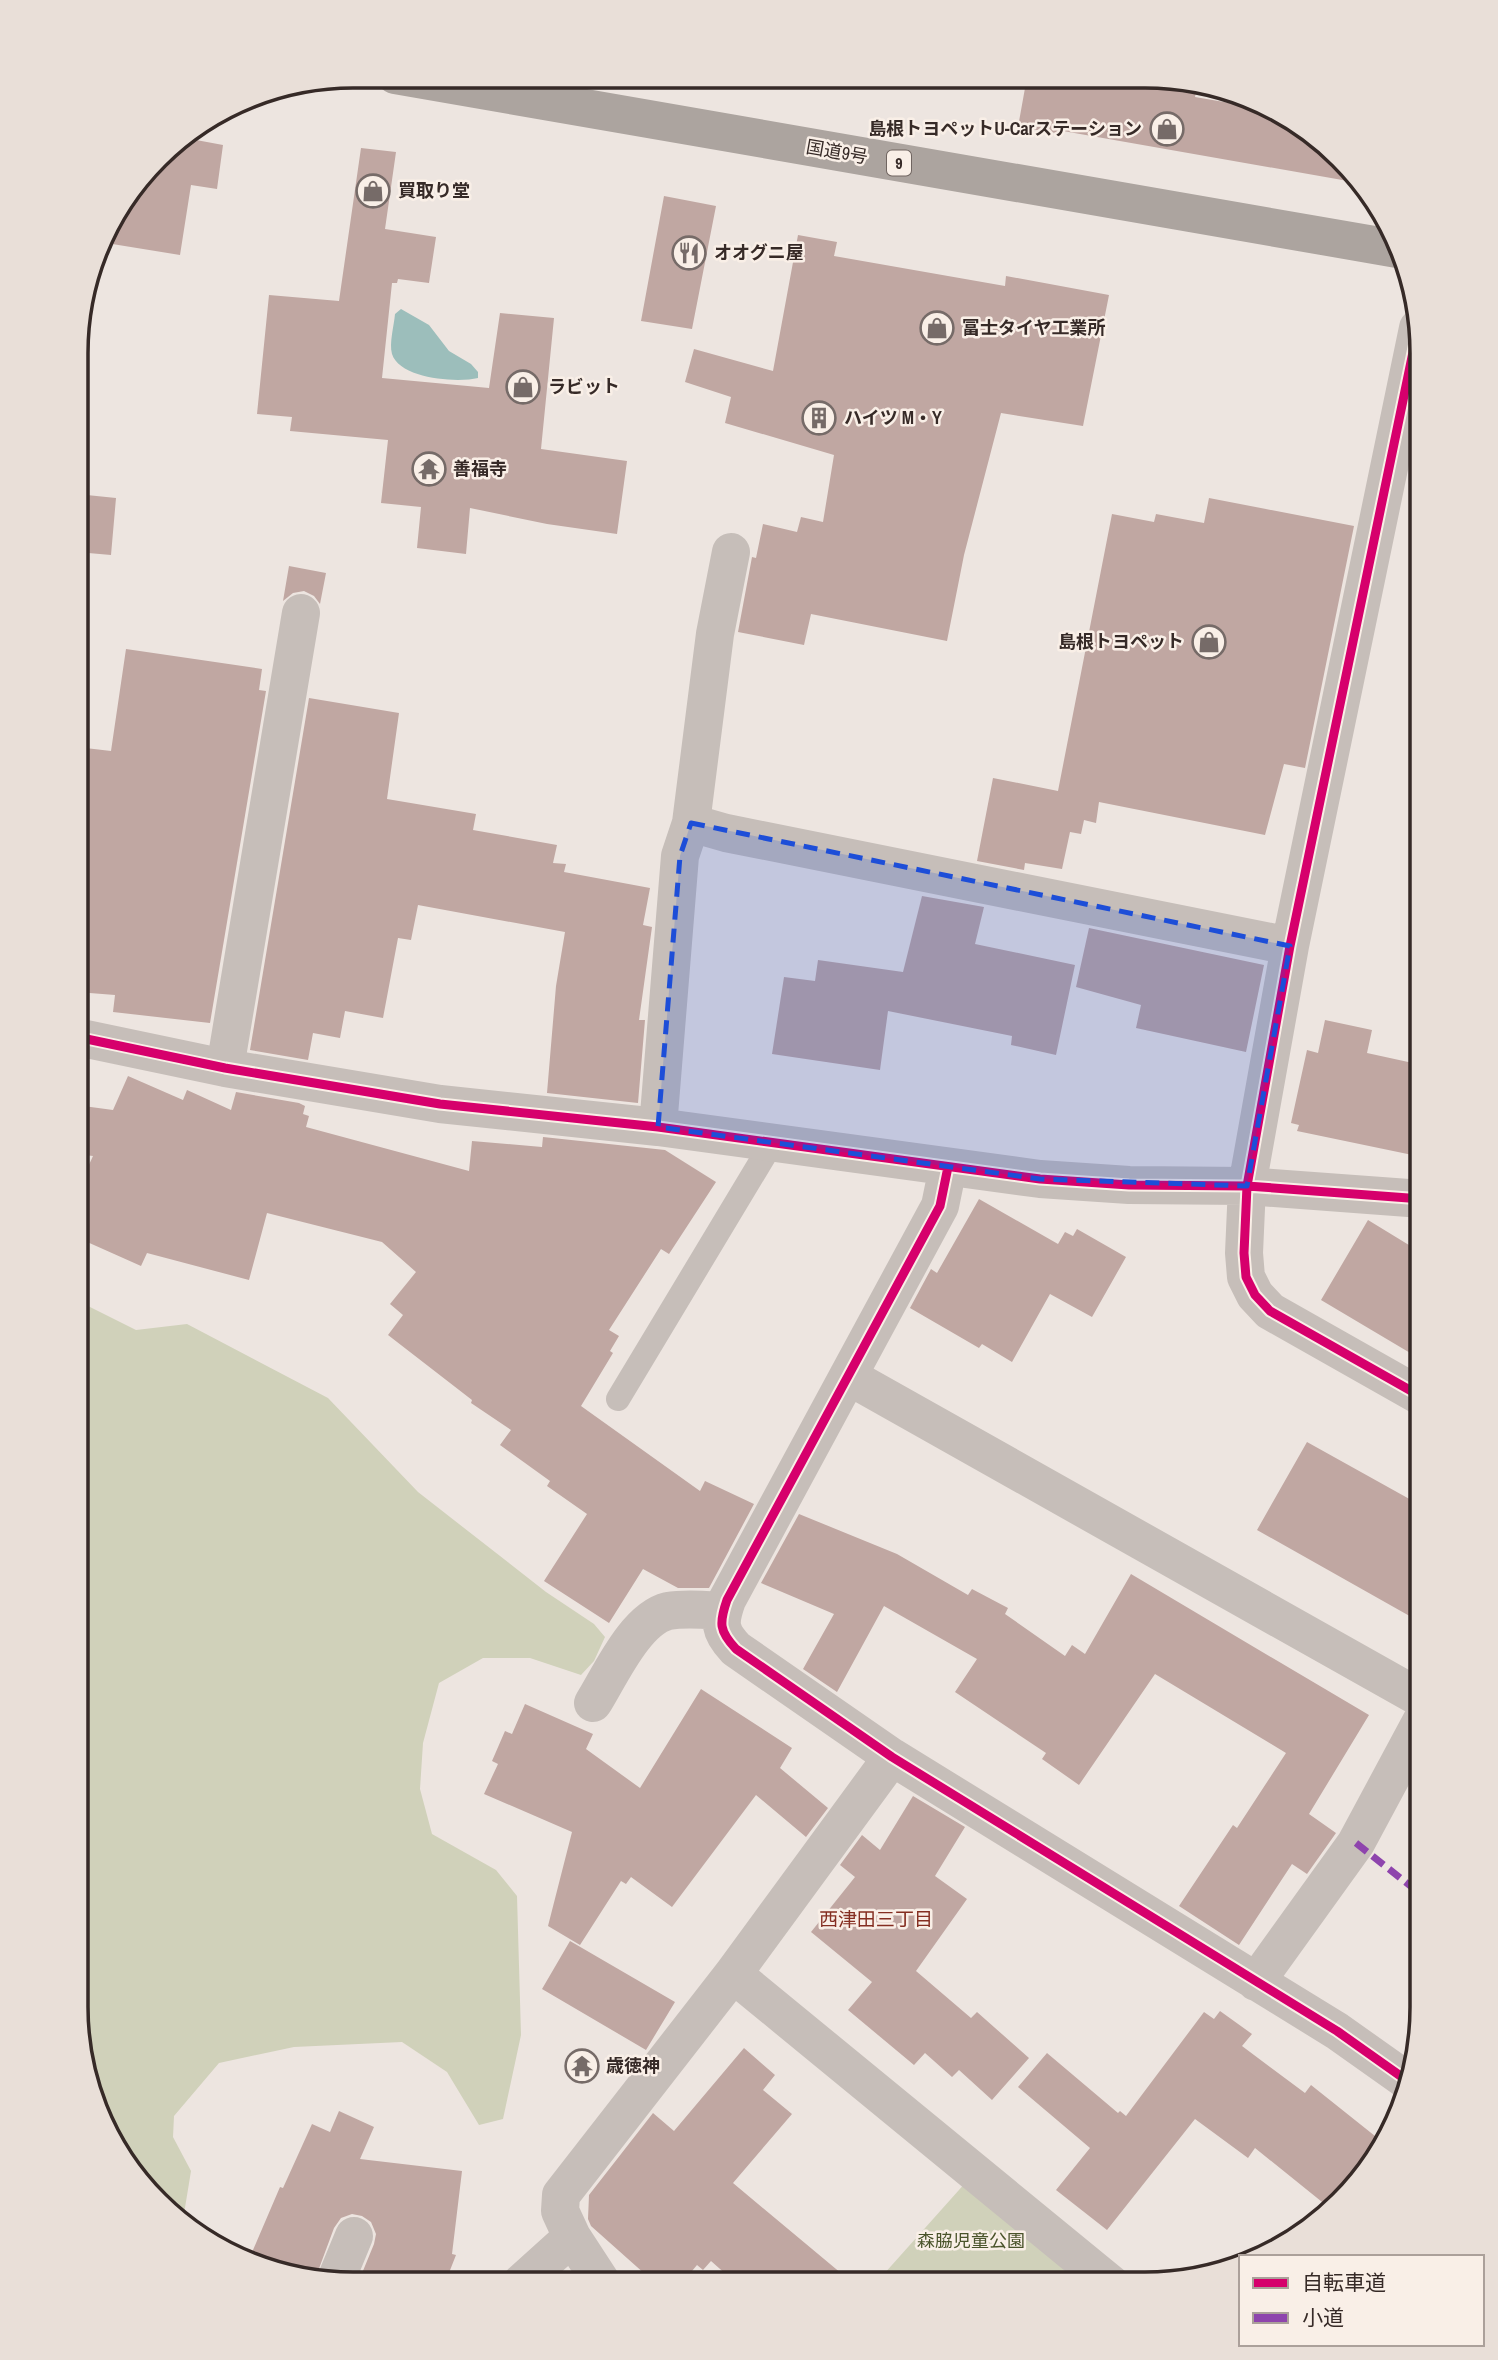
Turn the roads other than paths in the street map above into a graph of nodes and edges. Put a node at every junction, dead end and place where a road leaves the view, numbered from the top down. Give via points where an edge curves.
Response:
1 (470, 88) edge
2 (1389, 248) edge
3 (1410, 367) edge
4 (731, 552) dead end
5 (301, 613) dead end
6 (691, 823) junction
7 (1290, 946) junction
8 (88, 1039) edge
9 (225, 1068) junction
10 (659, 1127) junction
11 (772, 1143) junction
12 (948, 1167) junction
13 (1247, 1186) junction
14 (1410, 1198) edge
15 (848, 1376) junction
16 (1410, 1390) edge
17 (618, 1399) dead end
18 (723, 1611) junction
19 (1410, 1692) edge
20 (593, 1703) dead end
21 (1410, 1742) edge
22 (892, 1757) junction
23 (733, 1974) junction
24 (1256, 1982) junction
25 (1401, 2076) edge
26 (354, 2236) dead end
27 (572, 2237) junction
28 (339, 2272) edge
29 (533, 2272) edge
30 (595, 2272) edge
31 (1096, 2272) edge

1 - 2 highway, 国道9号 / 9
3 - 7 street
4 - 6 street via 715,634
5 - 9 street
6 - 7 street
6 - 10 street via 680,856
7 - 13 street
8 - 9 street
9 - 10 street via 440,1104
10 - 11 street
11 - 12 street
11 - 17 lane
12 - 13 street via 1129,1185
12 - 15 street via 940,1206
13 - 14 street
13 - 16 street via 1244,1253 1255,1295 1270,1311
15 - 18 street
15 - 19 street
18 - 20 street via 679,1610 653,1617 637,1633
18 - 22 street via 724,1635 736,1649
21 - 24 street via 1356,1843
22 - 23 street
22 - 24 street
23 - 27 street via 561,2195 560,2211
23 - 31 street
24 - 25 street
26 - 28 street
27 - 29 street
27 - 30 street

